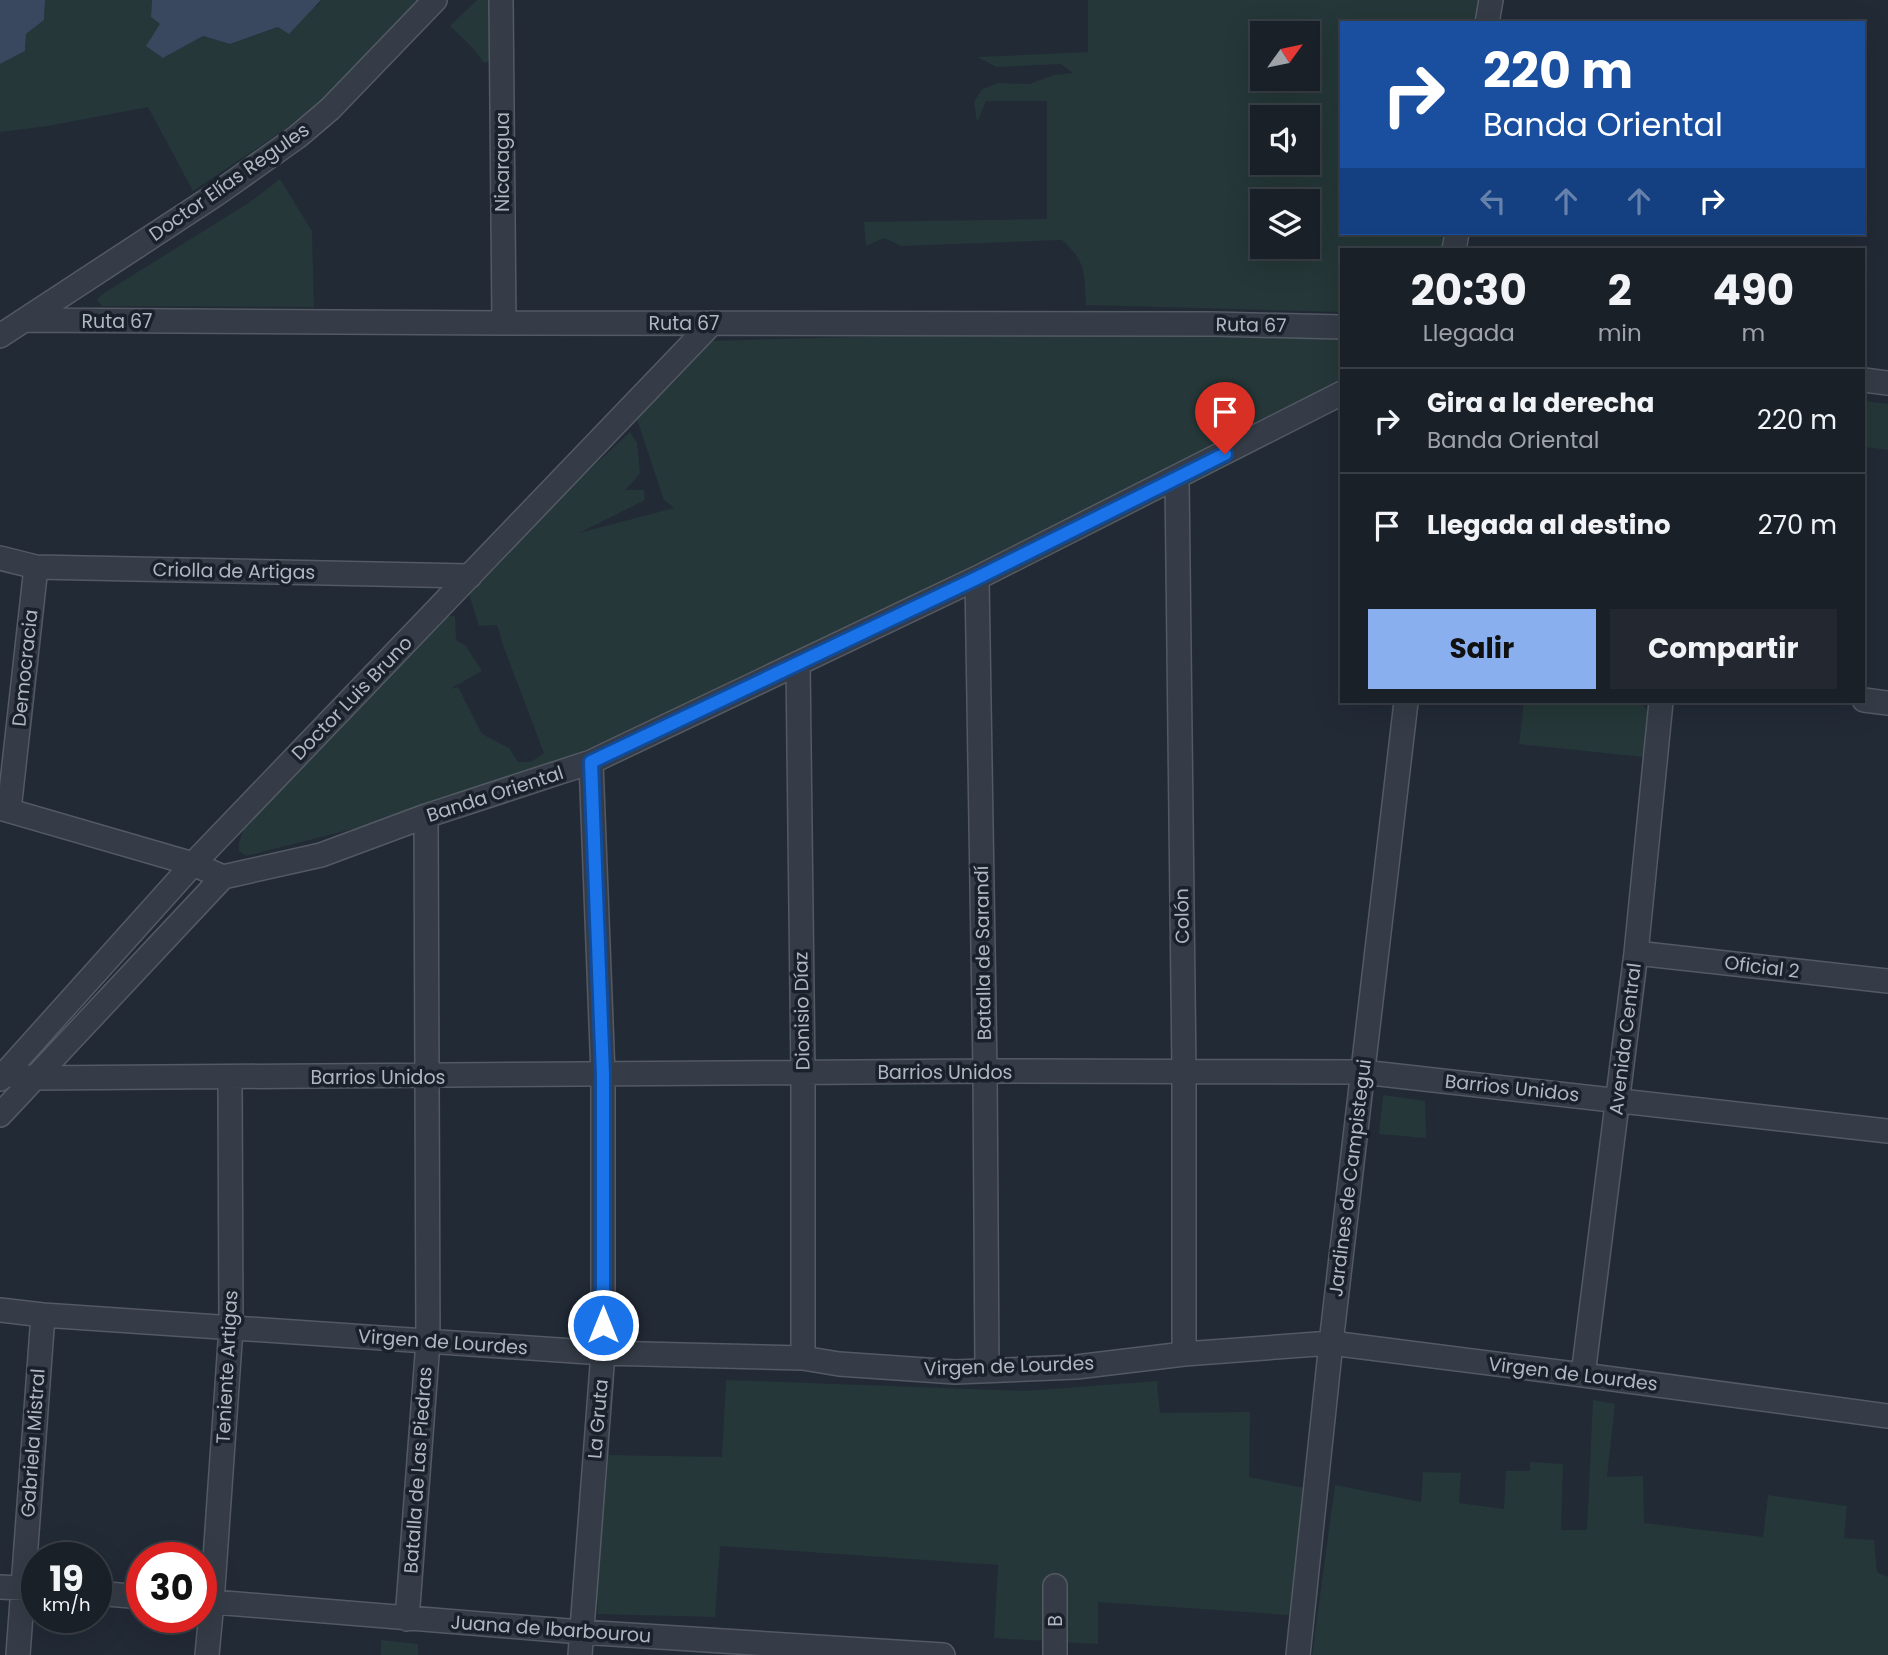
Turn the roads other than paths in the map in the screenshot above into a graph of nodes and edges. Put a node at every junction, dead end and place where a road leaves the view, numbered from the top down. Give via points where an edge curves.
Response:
1 (435, 0) edge
2 (501, 0) edge
3 (1491, 0) edge
4 (1487, 21) edge
5 (25, 320) junction
6 (712, 323) junction
7 (504, 324) junction
8 (1340, 327) edge
9 (0, 336) edge
10 (1865, 380) edge
11 (1888, 383) edge
12 (1340, 394) edge
13 (1178, 478) junction
14 (0, 558) edge
15 (36, 567) junction
16 (470, 576) junction
17 (977, 578) junction
18 (798, 664) junction
19 (1865, 700) edge
20 (1406, 703) edge
21 (1661, 703) edge
22 (1888, 703) edge
23 (591, 762) junction
24 (4, 809) edge
25 (426, 816) junction
26 (193, 864) junction
27 (223, 877) junction
28 (1636, 953) junction
29 (1888, 981) edge
30 (985, 1072) junction
31 (1362, 1072) junction
32 (1184, 1073) junction
33 (803, 1074) junction
34 (603, 1075) junction
35 (1, 1076) edge
36 (427, 1077) junction
37 (230, 1078) junction
38 (35, 1079) junction
39 (1617, 1100) junction
40 (0, 1115) edge
41 (1888, 1131) edge
42 (0, 1310) edge
43 (43, 1315) junction
44 (231, 1328) junction
45 (428, 1342) junction
46 (1331, 1343) junction
47 (603, 1353) junction
48 (1184, 1354) junction
49 (803, 1358) junction
50 (987, 1370) junction
51 (1583, 1374) junction
52 (1888, 1416) edge
53 (212, 1542) edge
54 (1055, 1586) dead end
55 (20, 1588) edge
56 (217, 1603) edge
57 (407, 1619) junction
58 (207, 1633) edge
59 (580, 1644) edge
60 (18, 1655) edge
61 (207, 1655) edge
62 (943, 1655) edge
63 (1055, 1655) edge
64 (1298, 1655) edge

1 - 5 street, Doctor Elías Regules via 346,93 297,136
2 - 7 street, Nicaragua
3 - 4 street
5 - 7 street, Ruta 67
5 - 9 street, Doctor Elías Regules
6 - 7 street, Ruta 67
6 - 8 street, Ruta 67
6 - 16 street, Doctor Luis Bruno
10 - 11 street
12 - 13 street, Banda Oriental
13 - 17 street, Banda Oriental
13 - 32 street, Colón
14 - 15 street, Criolla de Artigas
15 - 16 street, Criolla de Artigas
15 - 24 street, Democracia
16 - 26 street, Doctor Luis Bruno
17 - 18 street, Banda Oriental
17 - 30 street, Batalla de Sarandí
18 - 23 street, Banda Oriental
18 - 33 street, Dionisio Díaz
19 - 22 street
20 - 31 street, Jardines de Campistegui
21 - 28 street, Avenida Central
23 - 25 street, Banda Oriental
23 - 34 street, La Gruta
24 - 26 street
25 - 27 street, Banda Oriental via 321,855
25 - 36 street, Batalla de Las Piedras
26 - 27 street
26 - 35 street, Doctor Luis Bruno
27 - 38 street
28 - 29 street, Oficial 2
28 - 39 street, Avenida Central
30 - 32 street, Barrios Unidos
30 - 33 street, Barrios Unidos
30 - 50 street, Batalla de Sarandí
31 - 32 street, Barrios Unidos
31 - 39 street, Barrios Unidos
31 - 46 street, Jardines de Campistegui
32 - 48 street, Colón
33 - 34 street, Barrios Unidos
33 - 49 street, Dionisio Díaz
34 - 36 street, Barrios Unidos
34 - 47 street, La Gruta
35 - 38 street, Barrios Unidos
36 - 37 street, Barrios Unidos
36 - 45 street, Batalla de Las Piedras
37 - 38 street, Barrios Unidos
37 - 44 street, Teniente Artigas
38 - 40 street
39 - 41 street, Barrios Unidos
39 - 51 street, Avenida Central
42 - 43 street, Virgen de Lourdes
43 - 44 street, Virgen de Lourdes
43 - 55 street, Gabriela Mistral
44 - 45 street, Virgen de Lourdes
44 - 53 street, Teniente Artigas
45 - 47 street, Virgen de Lourdes
45 - 57 street, Batalla de Las Piedras
46 - 48 street, Virgen de Lourdes
46 - 51 street, Virgen de Lourdes
46 - 64 street, Jardines de Campistegui
47 - 49 street, Virgen de Lourdes
47 - 59 street, La Gruta
48 - 50 street, Virgen de Lourdes via 1076,1367
49 - 50 street, Virgen de Lourdes via 955,1372
51 - 52 street, Virgen de Lourdes
54 - 63 street, B
55 - 60 street, Gabriela Mistral
56 - 57 street, Juana de Ibarbourou
57 - 59 street, Juana de Ibarbourou
58 - 61 street, Teniente Artigas
59 - 62 street, Juana de Ibarbourou

